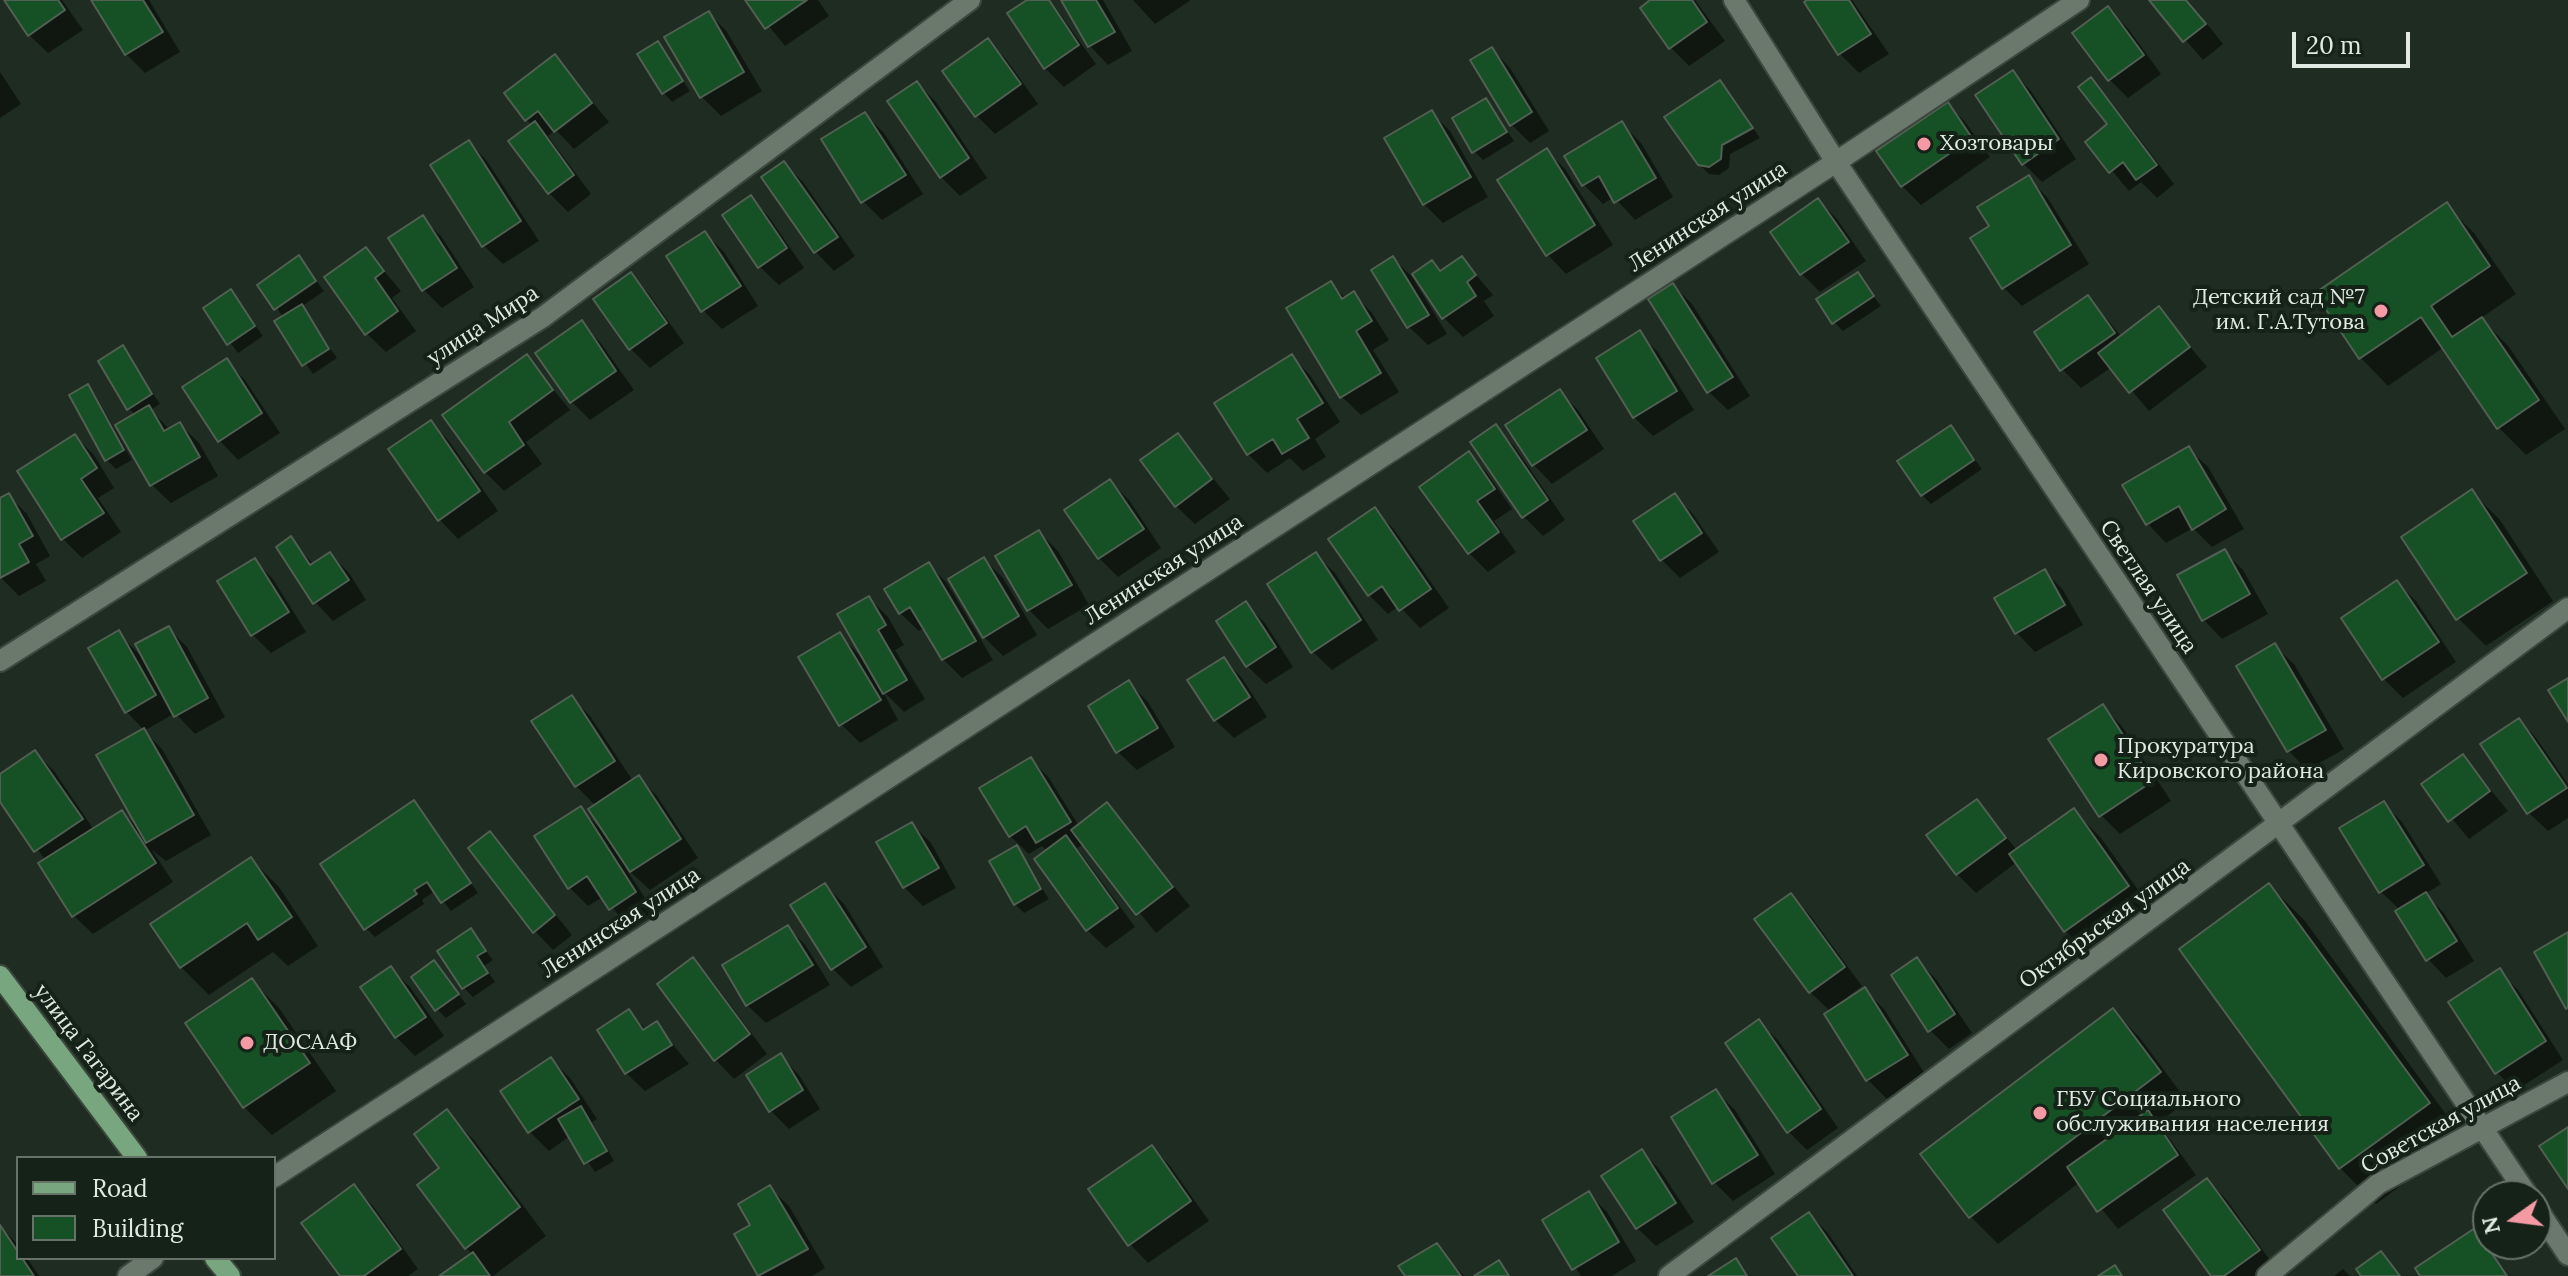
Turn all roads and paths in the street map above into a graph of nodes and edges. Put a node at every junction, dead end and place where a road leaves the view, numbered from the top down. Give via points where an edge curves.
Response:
1 (970, 0) edge
2 (1734, 0) edge
3 (2079, 0) edge
4 (1836, 162) junction
5 (2568, 608) edge
6 (0, 661) edge
7 (2279, 826) junction
8 (0, 976) edge
9 (2568, 1082) edge
10 (2484, 1130) junction
11 (135, 1156) edge
12 (276, 1176) edge
13 (2517, 1180) edge
14 (2552, 1231) edge
15 (2568, 1255) edge
16 (150, 1260) edge
17 (217, 1260) edge
18 (128, 1276) edge
19 (230, 1276) edge
20 (1669, 1276) edge
21 (2267, 1276) edge

1 - 6 street, улица Мира via 543,317
2 - 4 street, Светлая улица
3 - 4 street, Ленинская улица
4 - 7 street, Светлая улица
4 - 12 street, Ленинская улица
5 - 7 street, Октябрьская улица
7 - 10 street, Светлая улица
7 - 20 street, Октябрьская улица
8 - 11 main road, улица Гагарина
9 - 10 street, Советская улица
10 - 13 street, Светлая улица
10 - 21 street, Советская улица via 2378,1184
14 - 15 street
16 - 18 street
17 - 19 main road

